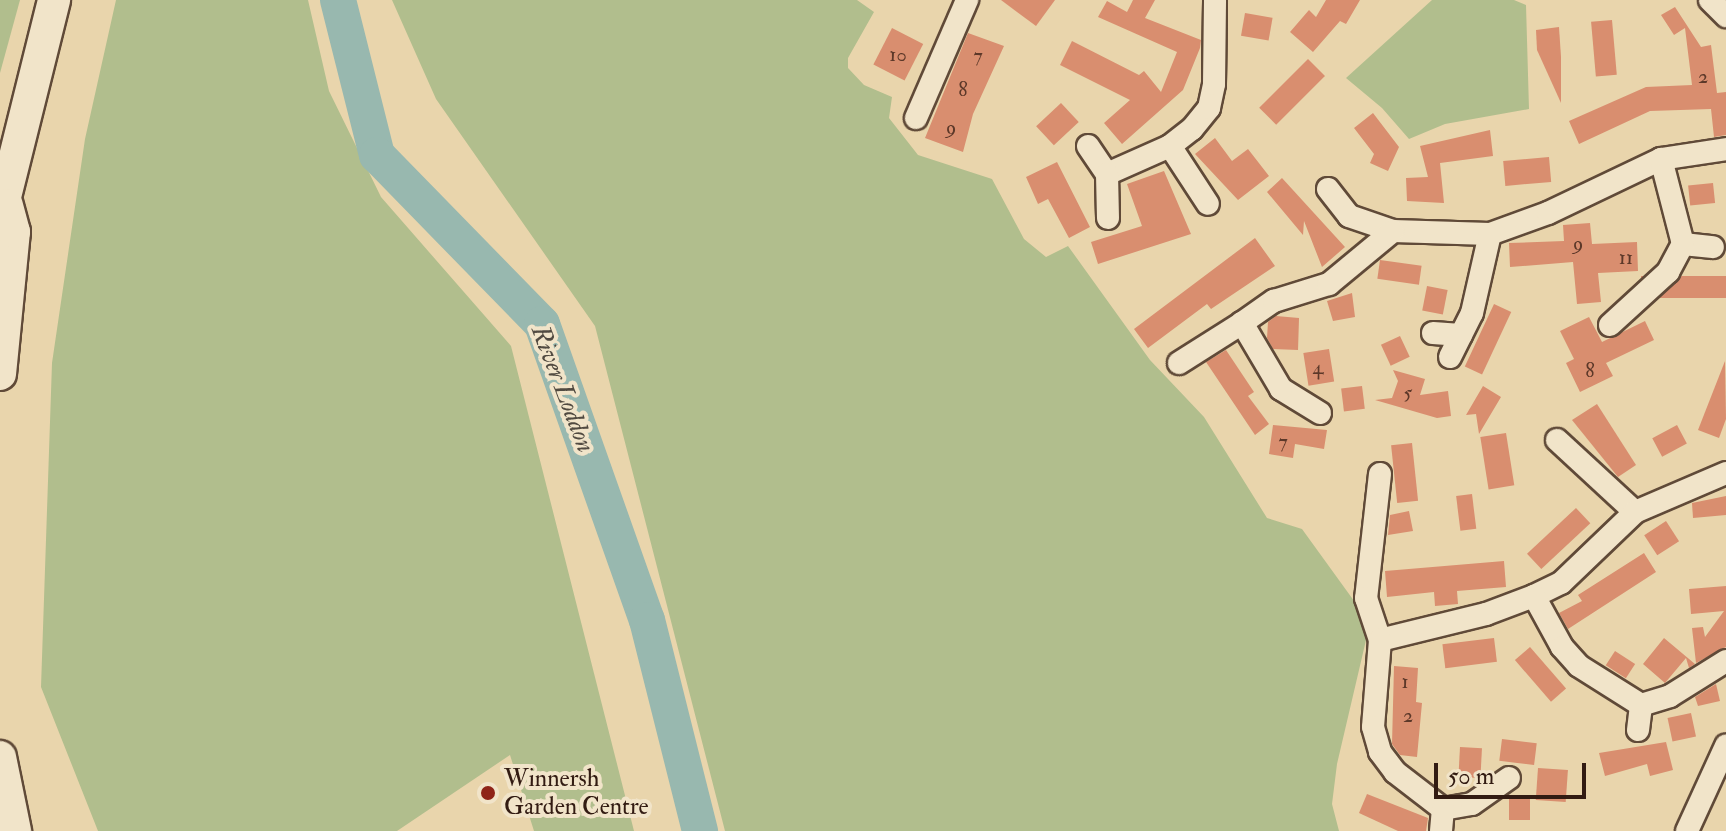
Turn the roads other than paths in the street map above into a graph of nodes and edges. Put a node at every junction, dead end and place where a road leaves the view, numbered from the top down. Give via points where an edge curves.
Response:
1 (54, 0) edge
2 (967, 0) edge
3 (1215, 0) edge
4 (1710, 0) edge
5 (1726, 16) edge
6 (916, 118) dead end
7 (1088, 146) dead end
8 (1170, 146) junction
9 (1726, 149) edge
10 (1661, 159) junction
11 (1107, 174) junction
12 (1328, 189) dead end
13 (1208, 204) dead end
14 (3, 211) edge
15 (1108, 218) dead end
16 (1393, 231) junction
17 (1490, 234) junction
18 (1683, 244) junction
19 (1713, 247) dead end
20 (1242, 323) junction
21 (1610, 325) dead end
22 (1433, 333) dead end
23 (1461, 335) junction
24 (1450, 357) dead end
25 (1179, 363) dead end
26 (0, 374) edge
27 (1320, 413) dead end
28 (1557, 440) dead end
29 (1726, 473) edge
30 (1380, 474) dead end
31 (1635, 512) junction
32 (1534, 596) junction
33 (1380, 640) junction
34 (1726, 661) edge
35 (1641, 705) junction
36 (1638, 730) dead end
37 (1726, 746) edge
38 (0, 757) edge
39 (1509, 778) dead end
40 (1442, 820) edge
41 (15, 831) edge
42 (1687, 831) edge

1 - 14 main road
2 - 6 street
3 - 8 street via 1209,108
4 - 5 street
7 - 11 street
8 - 11 street
8 - 13 street
9 - 10 street
10 - 17 street via 1548,213
10 - 18 street
11 - 15 street
12 - 16 street via 1349,216
14 - 26 main road via 14,232
16 - 17 street
16 - 20 street via 1329,284 1274,301
17 - 23 street via 1483,278
18 - 19 street
18 - 21 street via 1668,272
20 - 25 street
20 - 27 street via 1281,389
22 - 23 street
23 - 24 street
28 - 31 street
29 - 31 street
30 - 33 street via 1366,598
31 - 32 street via 1573,573
32 - 33 street via 1486,614
32 - 35 street via 1562,647 1579,666
33 - 40 street via 1371,705 1380,752
34 - 35 street via 1670,696
35 - 36 street
37 - 42 street
38 - 41 main road
39 - 40 street

